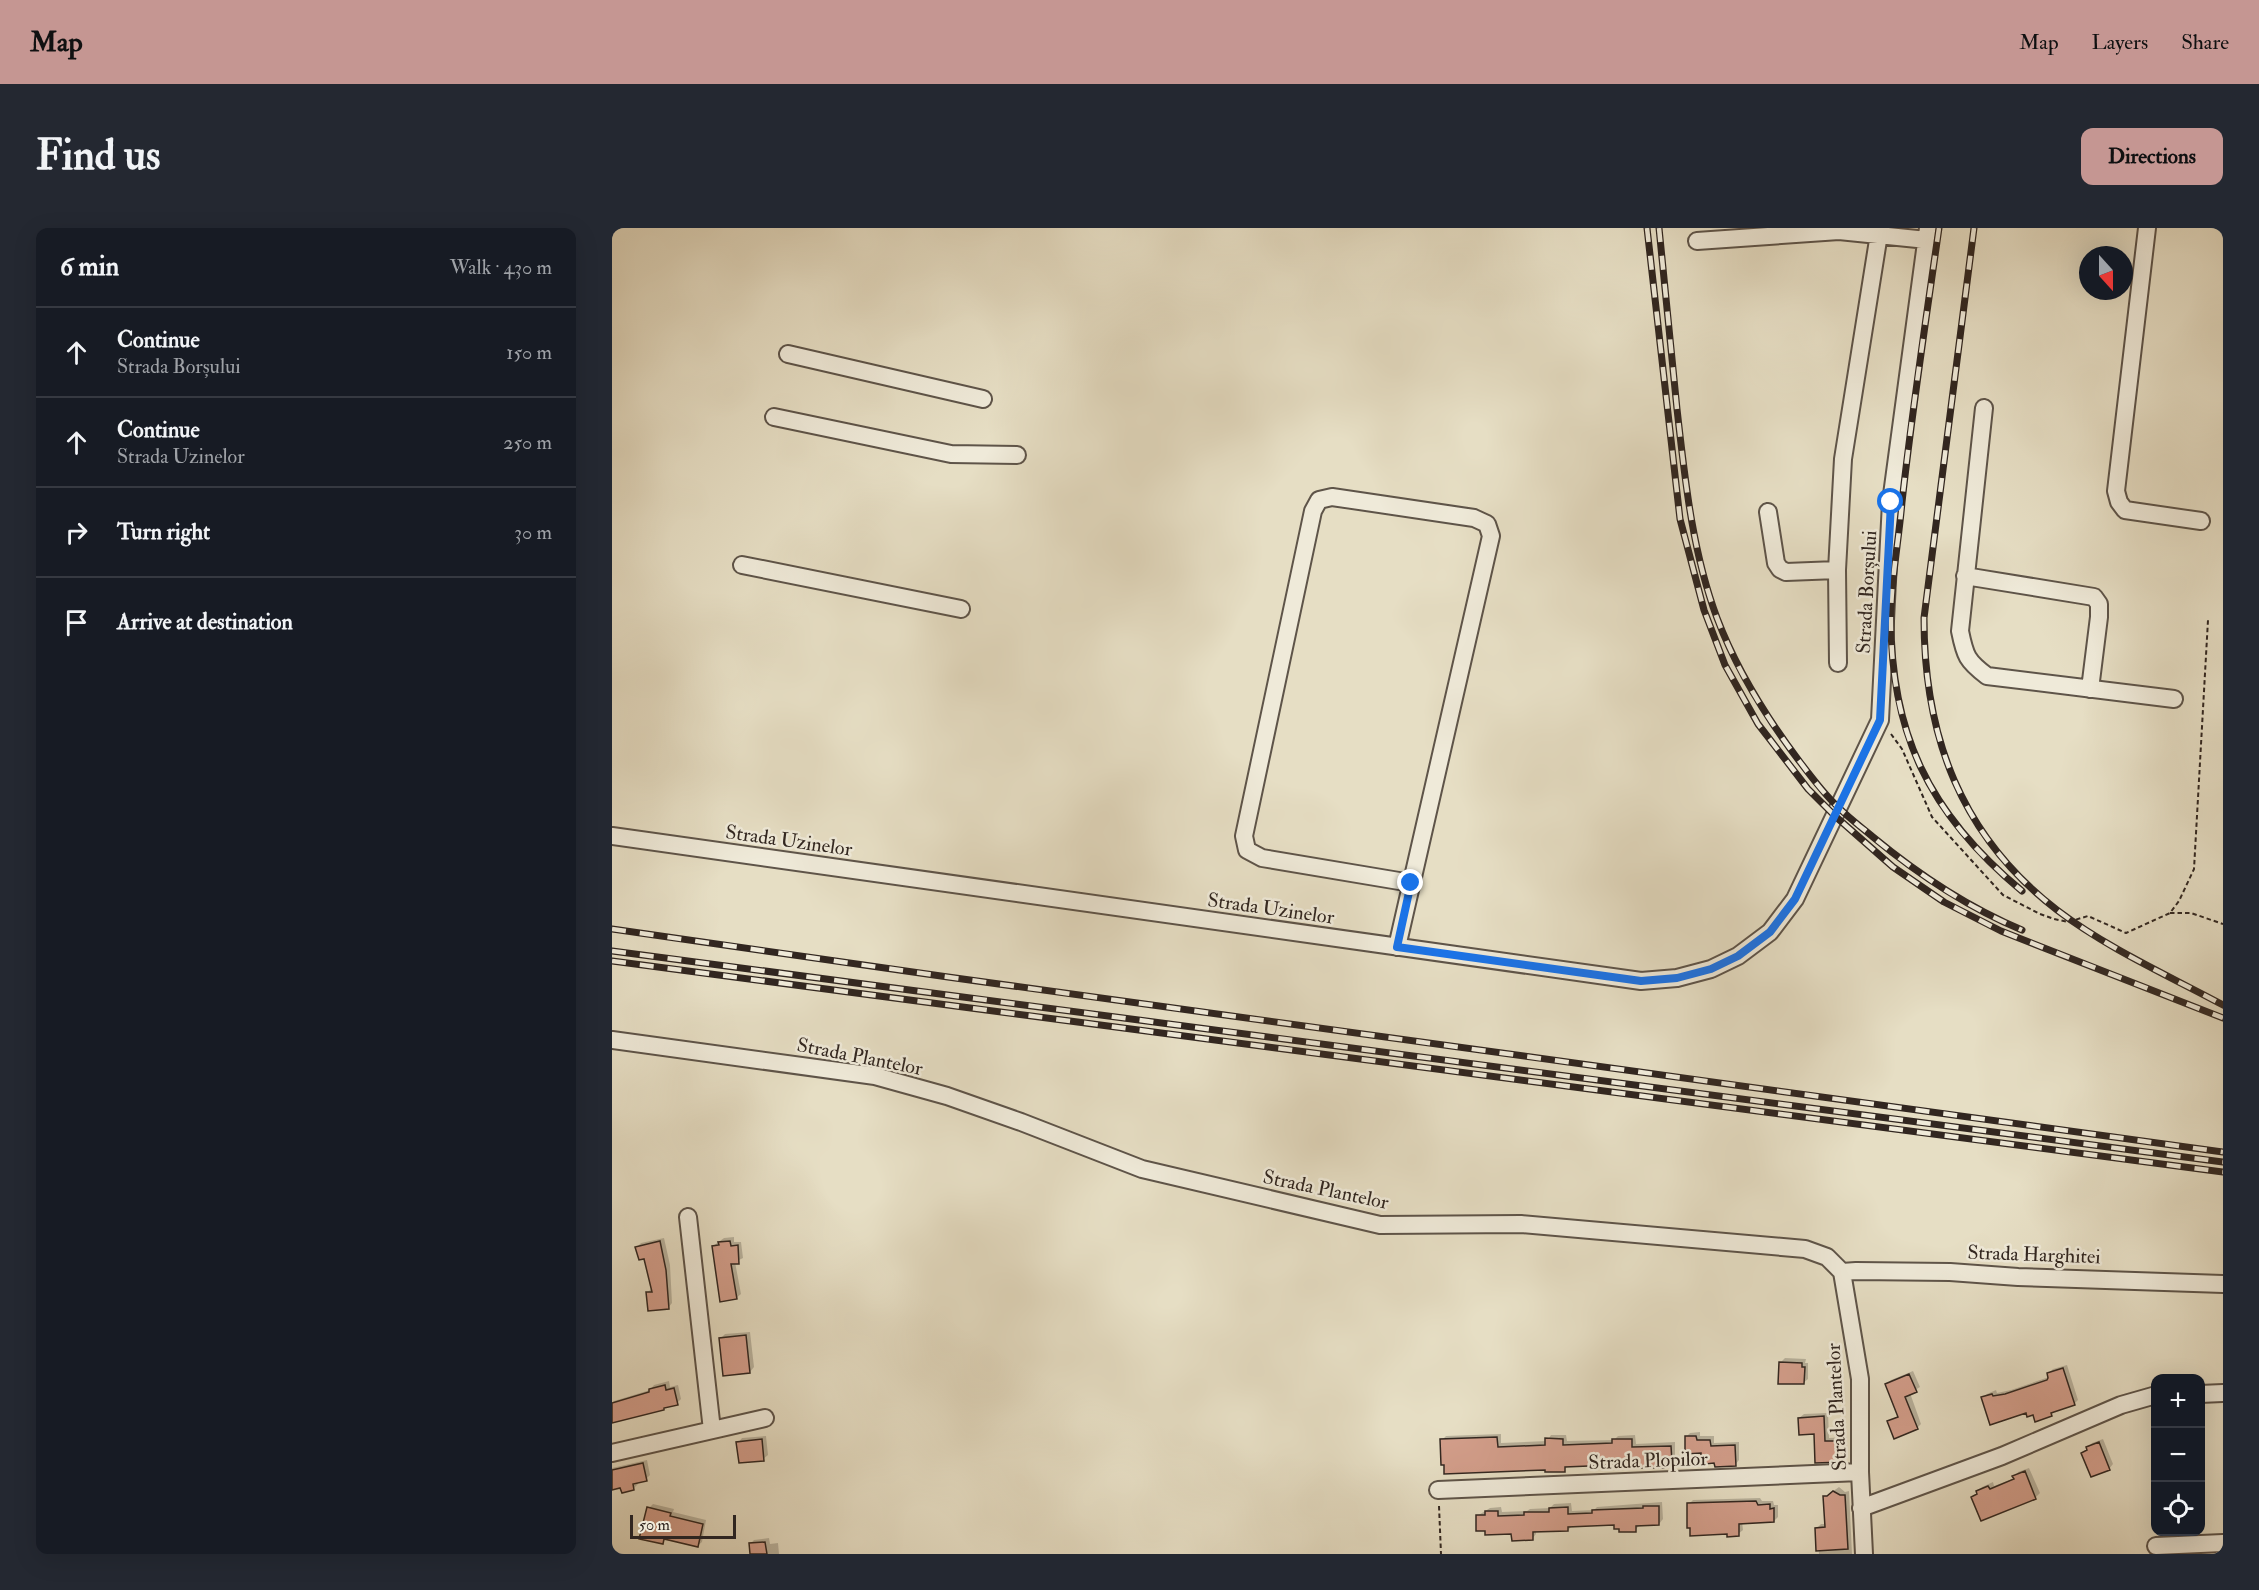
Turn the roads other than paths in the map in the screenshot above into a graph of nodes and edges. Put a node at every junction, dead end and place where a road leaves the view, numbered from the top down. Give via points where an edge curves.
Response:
1 (2147, 228) edge
2 (1879, 234) junction
3 (1927, 234) edge
4 (1698, 241) dead end
5 (788, 354) dead end
6 (983, 399) dead end
7 (1984, 408) dead end
8 (774, 417) dead end
9 (1017, 455) dead end
10 (1768, 512) dead end
11 (2201, 521) dead end
12 (742, 565) dead end
13 (1837, 570) junction
14 (1965, 576) junction
15 (961, 609) dead end
16 (1838, 663) dead end
17 (2090, 689) junction
18 (2174, 699) dead end
19 (1839, 806) joint
20 (612, 836) edge
21 (1411, 883) junction
22 (1397, 947) junction
23 (612, 1040) edge
24 (688, 1218) dead end
25 (1842, 1272) junction
26 (2223, 1284) edge
27 (2223, 1393) edge
28 (2205, 1394) edge
29 (2151, 1396) edge
30 (765, 1418) dead end
31 (712, 1430) junction
32 (612, 1453) edge
33 (1860, 1472) junction
34 (1438, 1490) road end
35 (1862, 1508) junction
36 (2223, 1544) edge
37 (2156, 1546) dead end
38 (1864, 1554) edge

1 - 11 street via 2116,491 2126,510
2 - 3 street
2 - 4 street via 1839,231
2 - 13 street via 1843,459
3 - 19 street, Strada Borșului via 1891,502 1880,720
5 - 6 street
7 - 14 street
8 - 9 street via 951,454
10 - 13 street via 1780,569
12 - 15 street
13 - 16 street
14 - 17 street via 1960,632 1971,664 1987,676
14 - 17 street via 2094,597 2099,604 2099,617
17 - 18 street
19 - 22 street, Strada Uzinelor via 1795,899 1770,932 1738,956 1711,969 1677,978 1641,981
20 - 22 street, Strada Uzinelor
21 - 21 street via 1491,536 1487,524 1474,518 1332,497 1319,500 1312,511 1244,836 1247,850 1262,858
21 - 22 street
23 - 25 street, Strada Plantelor via 875,1076 958,1100 1142,1169 1380,1225 1521,1224 1805,1249 1827,1257
24 - 31 street
25 - 26 street, Strada Harghitei via 1950,1272
25 - 33 street, Strada Plantelor via 1860,1379
27 - 28 street
29 - 35 street
30 - 31 street
31 - 32 street
33 - 34 street, Strada Plopilor
33 - 35 street, Strada Plantelor
35 - 38 street, Strada Plantelor
36 - 37 street

